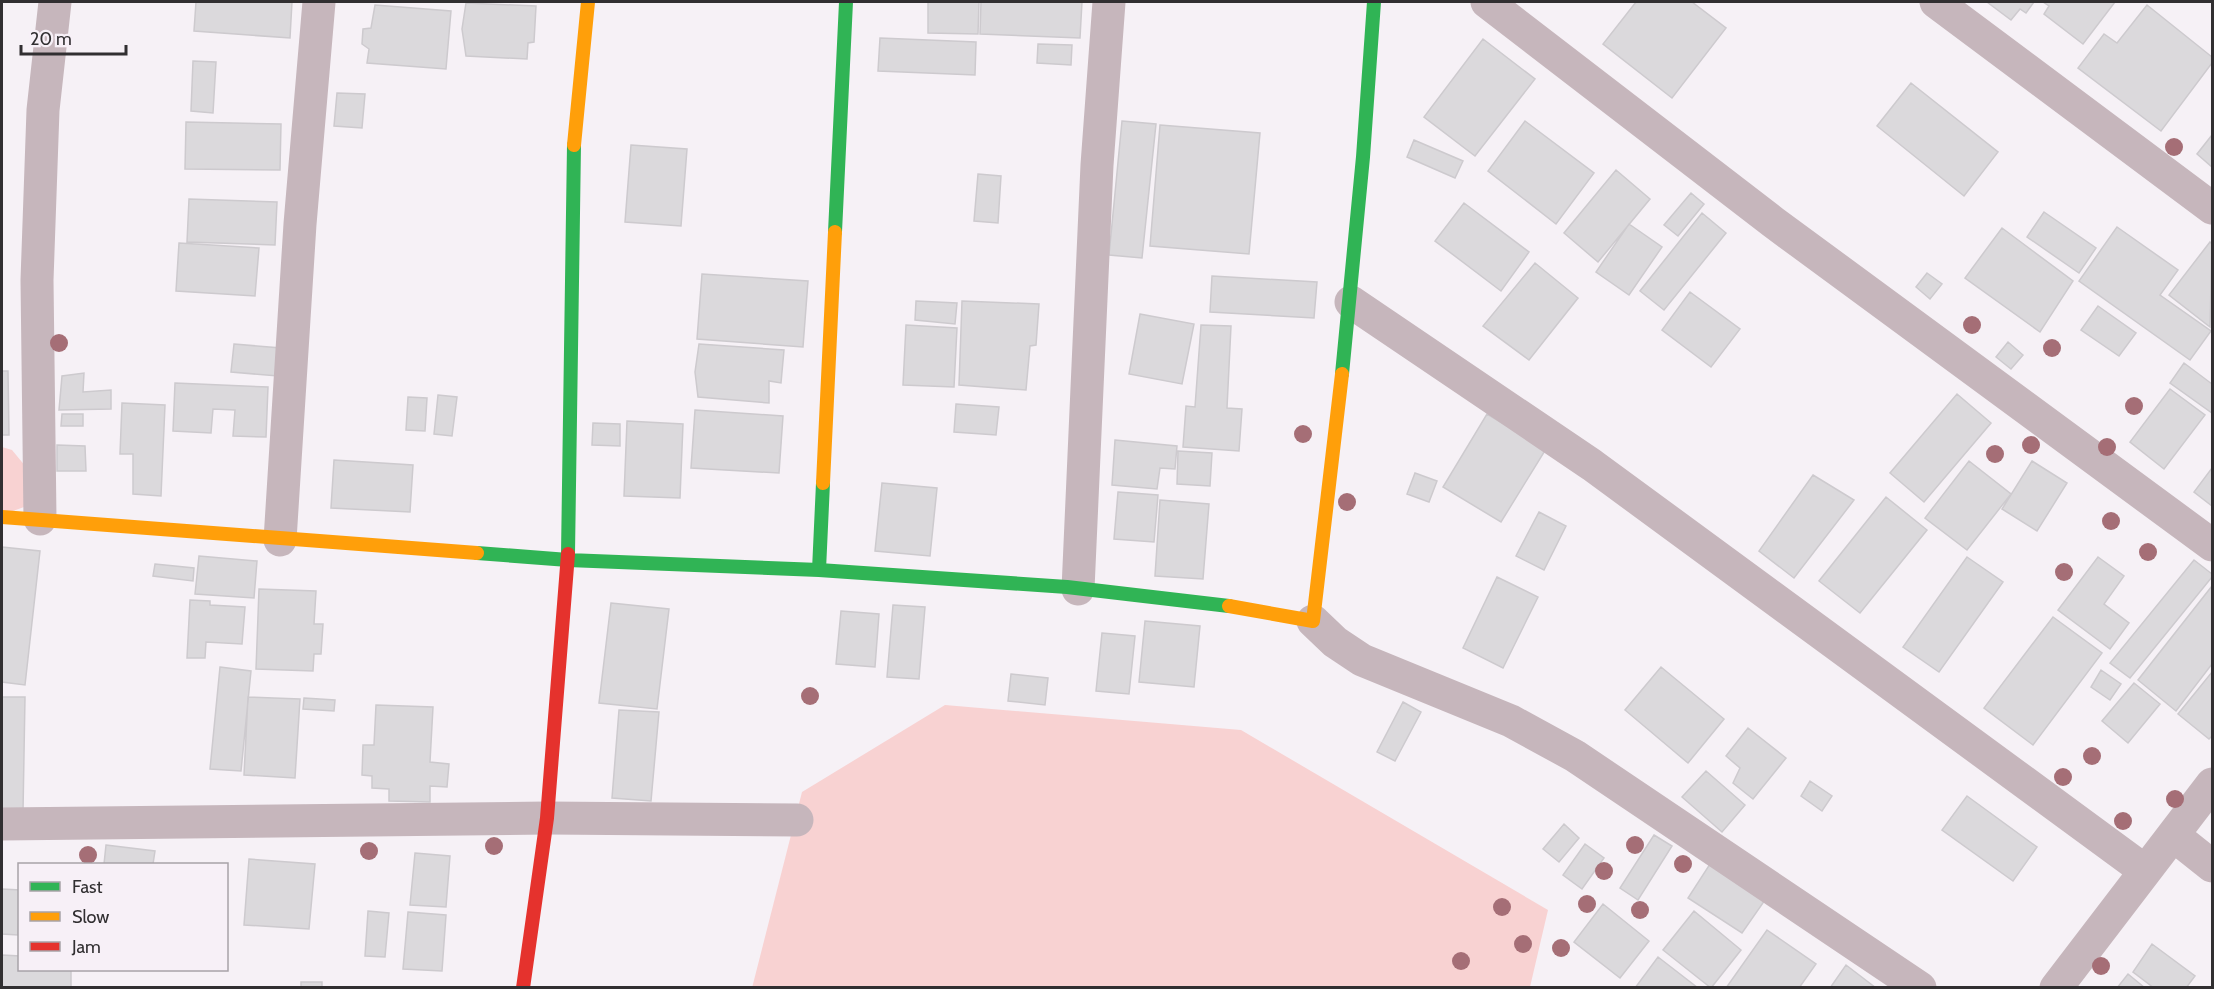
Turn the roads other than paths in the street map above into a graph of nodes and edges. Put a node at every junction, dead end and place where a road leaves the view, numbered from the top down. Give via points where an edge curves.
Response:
1 (55, 2) edge
2 (319, 2) edge
3 (588, 2) edge
4 (846, 2) edge
5 (1109, 2) edge
6 (1374, 2) edge
7 (1486, 2) edge
8 (1936, 2) edge
9 (2212, 208) edge
10 (1351, 302) junction
11 (2, 517) edge
12 (40, 519) junction
13 (280, 540) junction
14 (2212, 545) edge
15 (568, 560) junction
16 (819, 570) junction
17 (1078, 589) junction
18 (1313, 621) junction
19 (2212, 784) edge
20 (547, 818) junction
21 (797, 820) dead end
22 (2, 824) edge
23 (2173, 835) junction
24 (2212, 866) edge
25 (2144, 870) junction
26 (523, 987) edge
27 (1920, 987) edge
28 (2056, 987) edge

1 - 12 street via 43,110 37,280
2 - 13 street
3 - 15 street via 574,145
4 - 16 street
5 - 17 street via 1097,165
6 - 10 street
7 - 14 street via 1773,222
8 - 9 street
10 - 18 street
10 - 25 street via 1592,465
11 - 12 street
12 - 13 street
13 - 15 street
15 - 16 street
15 - 20 street
16 - 17 street
17 - 18 street via 1238,605
18 - 27 street via 1362,660 1511,721 1575,756
19 - 23 street
20 - 21 street
20 - 22 street
20 - 26 street
23 - 24 street
23 - 25 street
25 - 28 street

